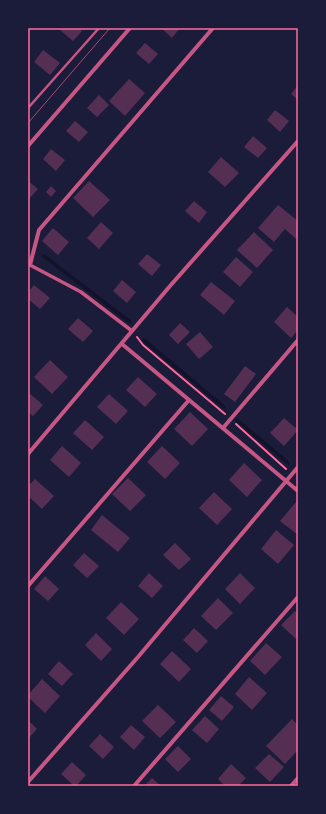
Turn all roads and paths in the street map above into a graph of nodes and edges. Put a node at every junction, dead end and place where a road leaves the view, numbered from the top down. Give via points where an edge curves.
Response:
1 (99, 28) edge
2 (130, 28) edge
3 (213, 28) edge
4 (28, 108) edge
5 (298, 140) edge
6 (28, 146) edge
7 (30, 265) junction
8 (28, 270) edge
9 (132, 332) junction
10 (298, 340) edge
11 (122, 344) junction
12 (190, 400) junction
13 (231, 419) junction
14 (223, 428) junction
15 (28, 454) edge
16 (298, 467) edge
17 (292, 474) junction
18 (286, 481) junction
19 (298, 491) edge
20 (28, 586) edge
21 (298, 597) edge
22 (298, 778) edge
23 (28, 782) edge
24 (134, 786) edge
25 (292, 786) edge

1 - 4 lane
2 - 6 street
3 - 7 street via 39,230
5 - 9 street
7 - 8 lane
7 - 9 street via 81,292
9 - 11 street
9 - 13 path via 143,345
10 - 13 street
11 - 12 street
11 - 15 street
12 - 14 street
12 - 20 street
13 - 14 street
13 - 17 path
14 - 18 street
16 - 17 street
17 - 18 street
18 - 19 street
18 - 23 street via 138,657
21 - 24 street
22 - 25 street

